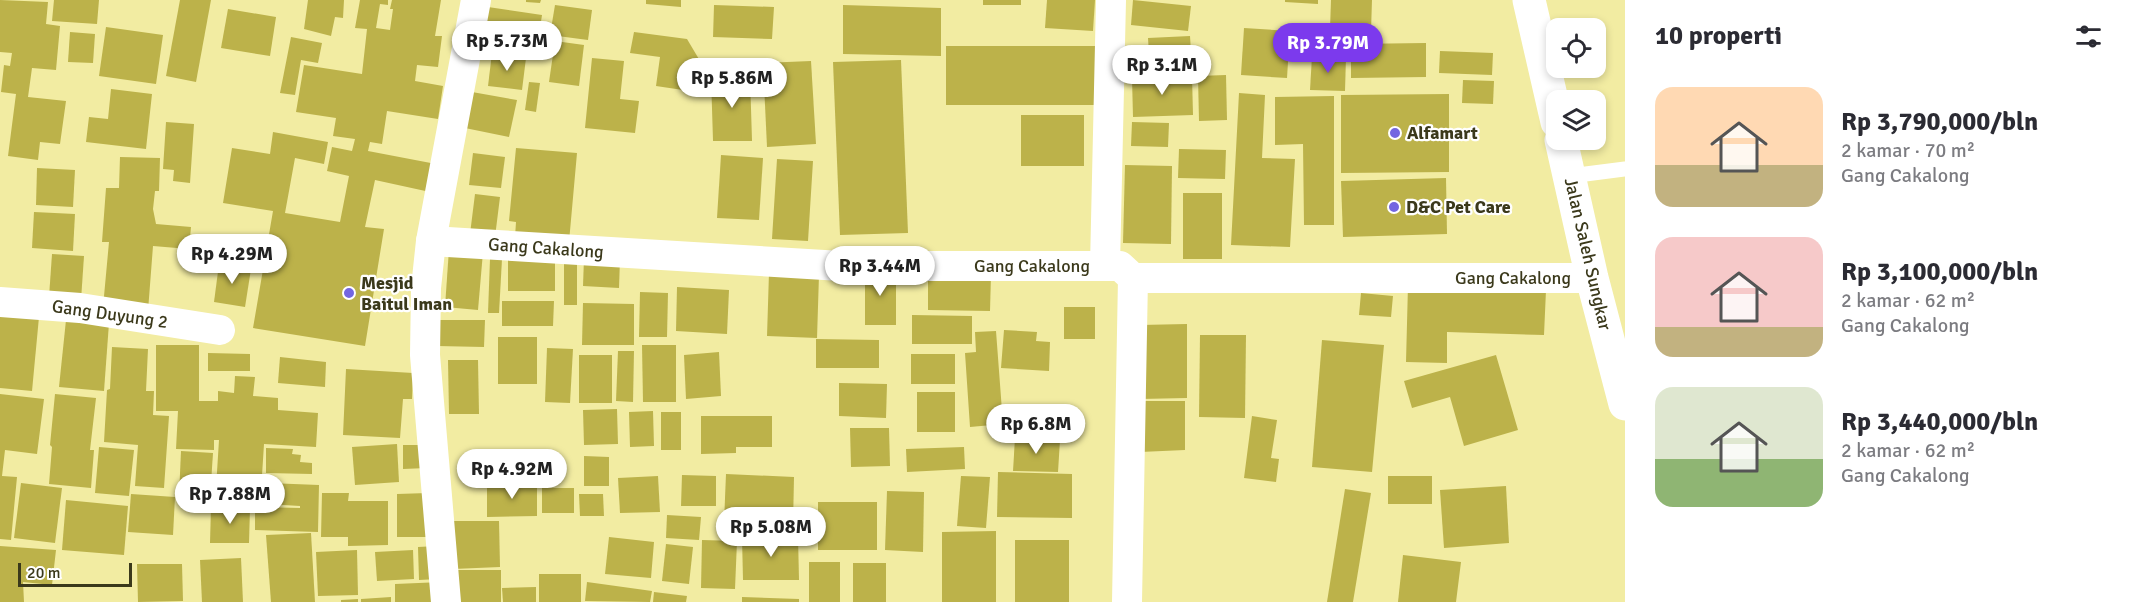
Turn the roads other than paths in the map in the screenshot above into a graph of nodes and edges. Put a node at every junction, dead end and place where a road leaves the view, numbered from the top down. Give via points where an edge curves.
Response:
1 (476, 0) edge
2 (1111, 0) edge
3 (1529, 0) edge
4 (1550, 90) edge
5 (1564, 150) edge
6 (1625, 169) edge
7 (1570, 176) junction
8 (431, 240) junction
9 (1105, 266) junction
10 (1133, 278) junction
11 (1592, 278) junction
12 (0, 302) edge
13 (219, 330) dead end
14 (1625, 404) edge
15 (446, 602) edge
16 (1128, 602) edge

1 - 8 street
2 - 9 street
3 - 4 highway
5 - 7 highway, Jalan Saleh Sungkar
6 - 7 lane
7 - 11 highway, Jalan Saleh Sungkar
8 - 9 street, Gang Cakalong via 841,266
8 - 15 street via 425,355
9 - 10 street, Gang Cakalong via 1120,266
10 - 11 street, Gang Cakalong
10 - 16 street
11 - 14 highway, Jalan Saleh Sungkar
12 - 13 street, Gang Duyung 2 via 80,308

